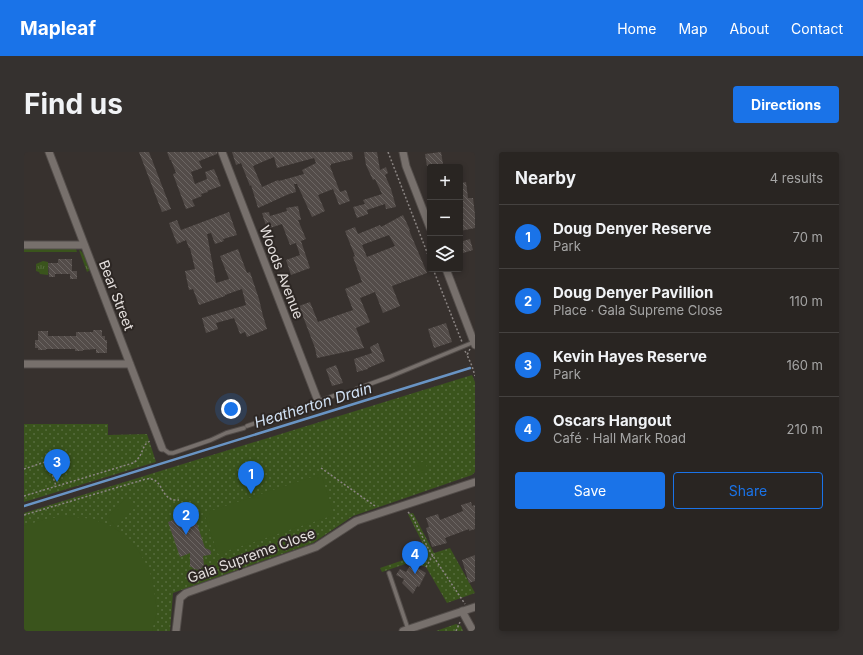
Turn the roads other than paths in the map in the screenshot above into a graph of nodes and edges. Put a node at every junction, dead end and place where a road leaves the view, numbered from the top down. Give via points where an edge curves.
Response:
1 (49, 152) edge
2 (222, 152) edge
3 (398, 152) edge
4 (403, 152) edge
5 (406, 166) junction
6 (427, 220) edge
7 (24, 245) edge
8 (84, 245) junction
9 (447, 272) edge
10 (474, 344) edge
11 (24, 364) edge
12 (130, 364) junction
13 (356, 389) road end
14 (339, 394) road end
15 (318, 401) junction
16 (161, 446) joint
17 (475, 482) edge
18 (389, 573) dead end
19 (471, 608) edge
20 (407, 630) edge
21 (176, 631) edge
22 (472, 631) edge

1 - 8 street, Bear Street
2 - 15 street, Woods Avenue
3 - 5 street
4 - 5 street
5 - 6 street
7 - 8 street
8 - 12 street, Bear Street
9 - 10 street
10 - 13 lane
11 - 12 street
12 - 16 street, Bear Street
14 - 15 lane
15 - 16 lane via 173,453 169,453
17 - 21 street, Gala Supreme Close via 356,521 316,548 186,593 180,598
18 - 20 lane
19 - 20 street
19 - 22 street

